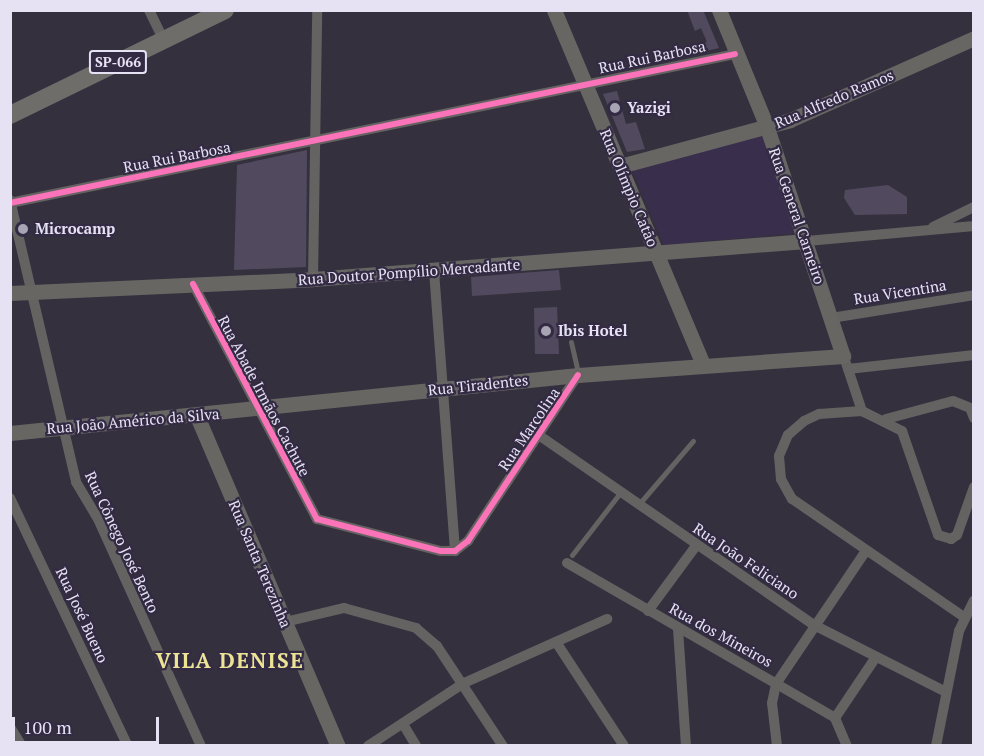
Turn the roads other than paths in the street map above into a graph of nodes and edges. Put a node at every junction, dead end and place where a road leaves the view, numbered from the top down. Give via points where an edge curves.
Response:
1 (149, 10) edge
2 (225, 10) edge
3 (317, 10) edge
4 (554, 10) edge
5 (719, 10) edge
6 (974, 38) edge
7 (164, 39) junction
8 (735, 54) junction
9 (586, 86) junction
10 (10, 115) edge
11 (767, 128) junction
12 (316, 142) junction
13 (620, 166) junction
14 (11, 202) edge
15 (974, 207) edge
16 (974, 226) edge
17 (928, 229) junction
18 (807, 241) junction
19 (658, 255) junction
20 (434, 270) junction
21 (313, 279) junction
22 (193, 284) junction
23 (33, 292) junction
24 (10, 293) edge
25 (974, 294) edge
26 (831, 318) junction
27 (571, 342) dead end
28 (974, 355) edge
29 (845, 363) junction
30 (703, 365) junction
31 (578, 375) junction
32 (445, 388) junction
33 (256, 409) junction
34 (862, 411) junction
35 (196, 416) junction
36 (974, 417) edge
37 (886, 419) junction
38 (61, 427) junction
39 (10, 433) edge
40 (540, 436) junction
41 (693, 441) dead end
42 (974, 487) edge
43 (620, 493) junction
44 (10, 498) edge
45 (638, 506) junction
46 (696, 546) junction
47 (455, 551) junction
48 (864, 552) junction
49 (569, 559) joint
50 (974, 600) edge
51 (648, 611) junction
52 (964, 617) junction
53 (608, 618) dead end
54 (285, 622) junction
55 (814, 625) junction
56 (678, 629) junction
57 (556, 642) junction
58 (876, 657) junction
59 (464, 683) junction
60 (776, 684) junction
61 (946, 692) junction
62 (835, 718) junction
63 (403, 724) junction
64 (10, 727) edge
65 (22, 746) edge
66 (128, 746) edge
67 (201, 746) edge
68 (338, 746) edge
69 (368, 746) edge
70 (416, 746) edge
71 (504, 746) edge
72 (624, 746) edge
73 (686, 746) edge
74 (777, 746) edge
75 (847, 746) edge
76 (936, 746) edge

1 - 7 street
2 - 7 main road, SP-066
3 - 12 street
4 - 9 main road, Rua Olímpio Catão
5 - 8 main road, Rua General Carneiro
6 - 11 main road, Rua Alfredo Ramos
7 - 10 main road, SP-066
8 - 9 street, Rua Rui Barbosa
8 - 11 main road, Rua General Carneiro
9 - 12 street, Rua Rui Barbosa
9 - 13 main road, Rua Olímpio Catão
11 - 13 main road, Rua Alfredo Ramos
11 - 18 main road, Rua General Carneiro
12 - 14 street, Rua Rui Barbosa
12 - 21 street
13 - 19 main road, Rua Olímpio Catão
14 - 23 street, Rua Cônego José Bento
15 - 17 street
16 - 17 street
17 - 18 street
18 - 19 main road, Rua Doutor Pompílio Mercadante
18 - 26 main road, Rua General Carneiro
19 - 20 main road, Rua Doutor Pompílio Mercadante
19 - 30 main road, Rua Olímpio Catão
20 - 21 main road, Rua Doutor Pompílio Mercadante
20 - 32 street
21 - 22 main road, Rua Doutor Pompílio Mercadante
22 - 23 main road, Rua Doutor Pompílio Mercadante
22 - 33 street, Rua Abade Irmãos Cachute
23 - 24 main road, Rua Doutor Pompílio Mercadante
23 - 38 street, Rua Cônego José Bento
25 - 26 street, Rua Vicentina
26 - 29 main road, Rua General Carneiro
27 - 31 lane
28 - 29 street
29 - 30 main road, Rua Tiradentes
29 - 34 street
30 - 31 main road, Rua Tiradentes
31 - 32 main road, Rua Tiradentes
31 - 40 street, Rua Marcolina
32 - 33 main road, Rua Tiradentes
32 - 47 street
33 - 35 main road, Rua João Américo da Silva
33 - 47 street, Rua Abade Irmãos Cachute via 319,520
34 - 37 street
34 - 48 street via 819,414 795,426 782,446 778,468 792,499
35 - 38 main road, Rua João Américo da Silva
35 - 54 main road, Rua Santa Terezinha
36 - 37 street via 970,408 953,401
37 - 42 street via 902,431 910,446 938,535 951,539 957,535
38 - 39 main road, Rua João Américo da Silva
38 - 67 street, Rua Cônego José Bento via 75,482 98,519
40 - 43 street, Rua João Feliciano
40 - 47 street, Rua Marcolina via 468,541
41 - 45 lane
43 - 45 street, Rua João Feliciano
43 - 49 lane
44 - 66 street, Rua José Bueno
45 - 46 street, Rua João Feliciano
46 - 51 street
46 - 55 street, Rua João Feliciano
48 - 52 street
48 - 55 street
49 - 51 street, Rua dos Mineiros
50 - 52 street
51 - 56 street, Rua dos Mineiros
52 - 61 street
53 - 57 street
54 - 59 street via 344,608 407,623 431,640
54 - 68 main road, Rua Santa Terezinha
55 - 58 street, Rua João Feliciano
55 - 60 street
56 - 60 street, Rua dos Mineiros
56 - 73 street
57 - 59 street
57 - 72 street
58 - 61 street, Rua João Feliciano
58 - 62 street
59 - 63 street
59 - 71 street
60 - 62 street, Rua dos Mineiros
60 - 74 street via 772,703
61 - 76 street
62 - 75 street
63 - 69 street
63 - 70 street
64 - 65 street

